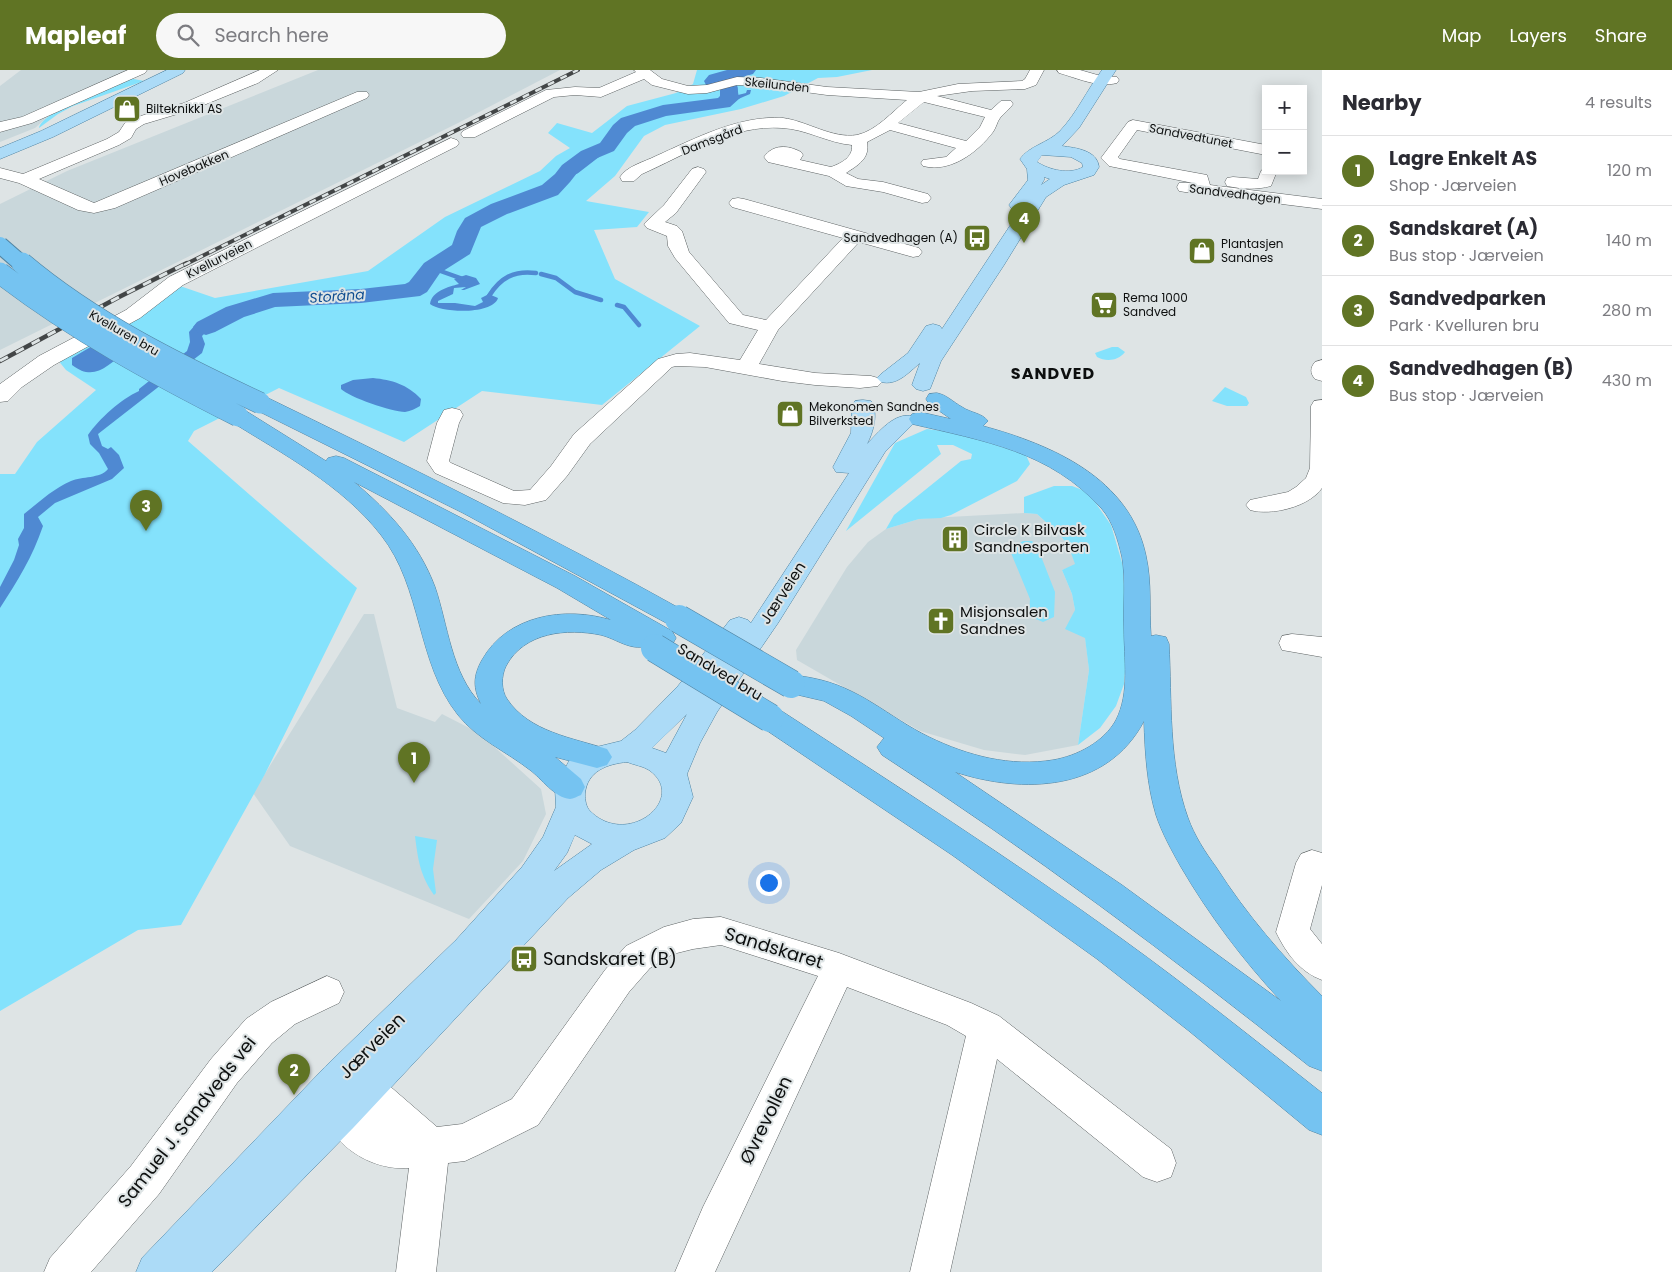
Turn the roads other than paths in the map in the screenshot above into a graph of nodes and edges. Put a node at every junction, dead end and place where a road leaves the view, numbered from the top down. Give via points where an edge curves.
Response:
1 (140, 70) edge
2 (178, 70) edge
3 (271, 70) edge
4 (1037, 70) edge
5 (1065, 70) edge
6 (643, 72) edge
7 (1109, 75) edge
8 (362, 95) dead end
9 (923, 97) junction
10 (1007, 102) dead end
11 (994, 115) junction
12 (886, 124) junction
13 (0, 127) edge
14 (469, 134) dead end
15 (859, 139) junction
16 (451, 142) dead end
17 (967, 146) junction
18 (1262, 149) edge
19 (1044, 150) junction
20 (3, 162) edge
21 (790, 163) dead end
22 (929, 163) dead end
23 (1081, 167) junction
24 (1035, 168) junction
25 (698, 172) dead end
26 (834, 172) junction
27 (1268, 175) edge
28 (628, 177) dead end
29 (25, 179) junction
30 (1202, 184) junction
31 (922, 198) dead end
32 (738, 202) dead end
33 (1322, 204) edge
34 (855, 236) junction
35 (0, 245) edge
36 (913, 252) dead end
37 (0, 273) edge
38 (770, 327) junction
39 (1322, 366) edge
40 (746, 368) junction
41 (1322, 370) edge
42 (1322, 375) edge
43 (807, 378) junction
44 (879, 380) junction
45 (930, 392) junction
46 (0, 396) edge
47 (861, 404) junction
48 (1322, 406) edge
49 (249, 409) junction
50 (452, 415) dead end
51 (912, 420) junction
52 (1063, 458) junction
53 (1322, 469) edge
54 (1258, 505) dead end
55 (666, 635) junction
56 (1292, 643) dead end
57 (1322, 647) edge
58 (779, 703) junction
59 (628, 751) junction
60 (597, 757) junction
61 (672, 774) junction
62 (570, 797) junction
63 (628, 838) junction
64 (1312, 863) dead end
65 (1322, 965) edge
66 (839, 968) junction
67 (327, 992) dead end
68 (1322, 1020) edge
69 (986, 1028) junction
70 (1322, 1054) edge
71 (348, 1094) junction
72 (1322, 1094) edge
73 (1322, 1117) edge
74 (431, 1147) junction
75 (1157, 1163) dead end
76 (64, 1272) edge
77 (156, 1272) edge
78 (184, 1272) edge
79 (416, 1272) edge
80 (695, 1272) edge
81 (930, 1272) edge

1 - 13 street via 27,120
2 - 20 main road via 48,134
3 - 29 street via 189,106 139,121 113,142
4 - 9 street via 1031,82 1024,85 969,88
5 - 7 street
6 - 9 street, Skeilunden via 662,84 688,90 761,82 828,91
6 - 14 street, Skeilunden via 601,93 551,93
7 - 19 main road via 1093,92 1076,123 1057,144
7 - 23 main road via 1078,144
8 - 29 street, Hovebakken via 94,208
9 - 11 street
9 - 12 street
10 - 11 street
11 - 17 street via 987,129
12 - 15 street
12 - 17 street
15 - 26 street via 860,155
15 - 28 street, Damsgård via 783,123 759,124 729,131
16 - 46 street, Kvellurveien via 160,291 134,314 40,364
17 - 22 street via 950,161
18 - 30 street, Sandvedtunet via 1133,125 1109,158 1115,163
19 - 23 main road via 1064,150
19 - 24 main road via 1028,159
20 - 29 street, Hovebakken
21 - 26 street
23 - 24 main road via 1053,174
23 - 30 street, Sandvedhagen via 1111,176
23 - 45 main road via 1039,194 931,360
24 - 44 main road via 1036,180 915,357
25 - 38 street via 670,209 653,224 676,235 681,254 736,319
26 - 31 street via 855,184
27 - 30 street, Sandvedtunet via 1265,182 1258,184
30 - 33 street, Sandvedhagen
32 - 34 street
34 - 36 street
34 - 38 street
35 - 49 highway, Kvelluren bru, bridge via 44,282 118,331 208,379
37 - 49 highway, Kvelluren bru, bridge via 52,312 150,371
38 - 40 street
39 - 41 street
40 - 43 street
40 - 50 street via 680,359 664,363 582,439 538,495 525,498 512,498 443,468 438,461
41 - 42 street
43 - 44 street
43 - 47 street via 842,391
44 - 45 main road via 912,380
44 - 47 main road via 860,390
45 - 51 main road, Jærveien via 936,407 930,414
45 - 52 highway via 956,413 1012,431
47 - 51 main road via 880,417
47 - 59 main road, Jærveien via 862,433 858,442 800,540 676,709 652,734
48 - 53 street
49 - 55 highway via 498,521 588,567
49 - 62 highway via 356,493 390,529 411,560 421,584 437,646 454,688 469,709 490,728 537,759
51 - 52 highway via 999,438
51 - 61 main road, Jærveien via 876,448 768,617 706,705
52 - 58 highway via 1112,505 1124,525 1136,569 1137,696 1132,716 1120,736 1098,756 1069,768 1029,774 997,771 938,753 908,739 834,694
52 - 68 highway via 1104,479 1126,502 1140,524 1149,549 1154,574 1162,777 1172,818 1218,900 1260,953
53 - 54 street via 1307,492 1290,501
55 - 58 highway, bridge
55 - 58 highway, Sandved bru, bridge
55 - 60 highway via 625,633 585,622 563,622 541,626 521,635 505,647 494,662 489,678 490,694 503,716 522,730 552,744
56 - 57 street
58 - 70 highway via 994,814 1236,986
58 - 72 highway via 1086,910 1218,1008
58 - 73 highway via 940,830 1078,926 1207,1023
59 - 60 main road
59 - 61 main road via 661,762
60 - 62 main road via 575,775
61 - 63 main road via 678,787 678,801 672,814 646,834
62 - 63 main road via 579,821 592,831
62 - 71 main road, Jærveien via 556,844 533,876
63 - 71 main road, Jærveien via 590,861 557,888
64 - 65 street via 1293,932 1310,956
66 - 69 street, Sandskaret via 960,1014
66 - 74 street, Sandskaret via 721,931 664,942 638,957 618,981 525,1112 465,1142
66 - 80 street, Øvrevollen
67 - 76 street, Samuel J. Sandveds vei via 283,1013 259,1031 224,1071 145,1180
69 - 75 street, Sandskaret
69 - 81 street
71 - 74 street, Sandskaret via 367,1141 396,1150
71 - 77 main road, Jærveien
71 - 78 main road, Jærveien
74 - 79 street

